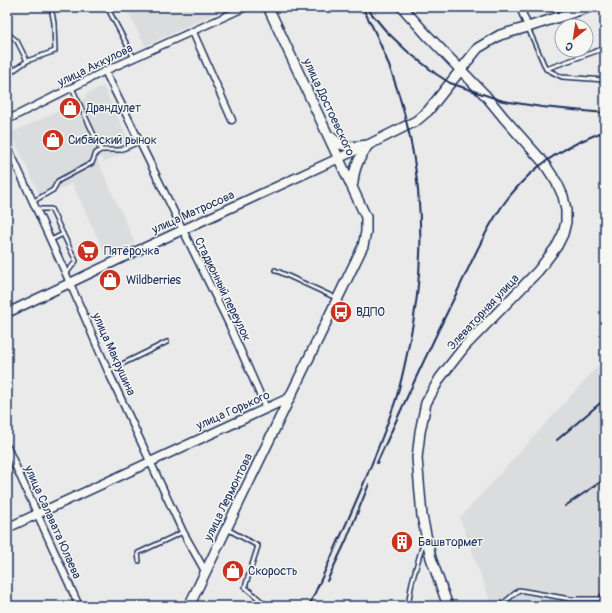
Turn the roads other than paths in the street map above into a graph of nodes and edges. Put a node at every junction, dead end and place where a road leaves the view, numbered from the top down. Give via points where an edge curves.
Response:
1 (51, 7) edge
2 (107, 7) edge
3 (246, 7) edge
4 (268, 7) edge
5 (402, 7) edge
6 (520, 7) edge
7 (590, 7) edge
8 (528, 28) junction
9 (7, 32) edge
10 (193, 32) junction
11 (605, 48) edge
12 (134, 58) junction
13 (27, 61) junction
14 (546, 69) junction
15 (460, 70) junction
16 (105, 71) junction
17 (7, 75) edge
18 (605, 80) edge
19 (72, 88) junction
20 (7, 120) edge
21 (232, 120) dead end
22 (330, 136) junction
23 (139, 142) junction
24 (7, 145) edge
25 (368, 145) junction
26 (101, 150) junction
27 (340, 158) junction
28 (352, 185) junction
29 (34, 201) junction
30 (37, 209) junction
31 (366, 217) joint
32 (182, 231) junction
33 (63, 234) junction
34 (51, 240) junction
35 (275, 270) dead end
36 (66, 274) junction
37 (70, 283) junction
38 (337, 299) junction
39 (7, 313) edge
40 (167, 342) dead end
41 (108, 371) junction
42 (289, 398) junction
43 (266, 408) junction
44 (7, 447) edge
45 (151, 461) junction
46 (38, 514) junction
47 (7, 528) edge
48 (226, 529) junction
49 (183, 532) junction
50 (426, 534) junction
51 (139, 561) dead end
52 (205, 571) junction
53 (605, 593) edge
54 (79, 606) edge
55 (189, 606) edge
56 (267, 606) edge
57 (408, 606) edge
58 (448, 606) edge
59 (500, 606) edge

1 - 13 lane via 55,51
2 - 12 lane
3 - 10 street, улица Аккулова
4 - 22 main road, улица Достоевского
5 - 15 main road, Элеваторная улица
6 - 8 street
7 - 8 main road, улица Матросова
8 - 14 lane
8 - 15 main road, улица Матросова via 500,35 487,42 478,48
9 - 13 lane via 17,41
10 - 12 street, улица Аккулова
10 - 21 street
11 - 14 lane
12 - 16 street, улица Аккулова
13 - 17 lane
14 - 18 lane via 562,77
15 - 25 main road, улица Матросова via 428,111 416,121
15 - 50 main road, Элеваторная улица via 544,163 563,196 566,222 563,234 548,258 465,346 440,378 426,403 416,458
16 - 19 street, улица Аккулова
16 - 23 street, Стадионный переулок
19 - 20 street, улица Аккулова
19 - 26 lane
22 - 25 main road, улица Матросова via 340,144 351,147
22 - 27 main road, улица Достоевского
23 - 26 lane via 120,150
23 - 32 street, Стадионный переулок
24 - 29 street, улица Макрушина
25 - 27 street, улица Матросова
25 - 28 main road via 354,169
26 - 29 lane via 96,153 92,163 58,181 53,190
27 - 28 main road, улица Достоевского
27 - 32 street, улица Матросова
28 - 31 main road, улица Достоевского
29 - 30 street, улица Макрушина
30 - 33 lane via 51,209
30 - 34 street, улица Макрушина
31 - 38 main road, улица Горького via 363,246
32 - 37 street, улица Матросова
32 - 43 street, Стадионный переулок via 228,322
33 - 34 lane
33 - 36 lane via 76,261
34 - 36 street, улица Макрушина
35 - 38 lane
36 - 37 street, улица Макрушина
37 - 39 street, улица Матросова
37 - 41 street, улица Макрушина
38 - 42 main road, улица Горького
40 - 41 lane
41 - 45 street, улица Макрушина
42 - 43 street, улица Горького
42 - 48 main road, улица Лермонтова
43 - 45 street, улица Горького
44 - 46 street, улица Салавата Юлаева
45 - 46 street, улица Горького
45 - 49 street, улица Макрушина
46 - 47 street, улица Горького
46 - 54 street, улица Салавата Юлаева
48 - 52 main road, улица Лермонтова
48 - 56 lane via 258,546 245,587
49 - 51 lane via 138,553
49 - 52 street, улица Макрушина
50 - 57 lane
50 - 58 main road, Элеваторная улица via 431,558
52 - 55 main road, улица Лермонтова
53 - 59 lane via 600,599 570,599 519,590

